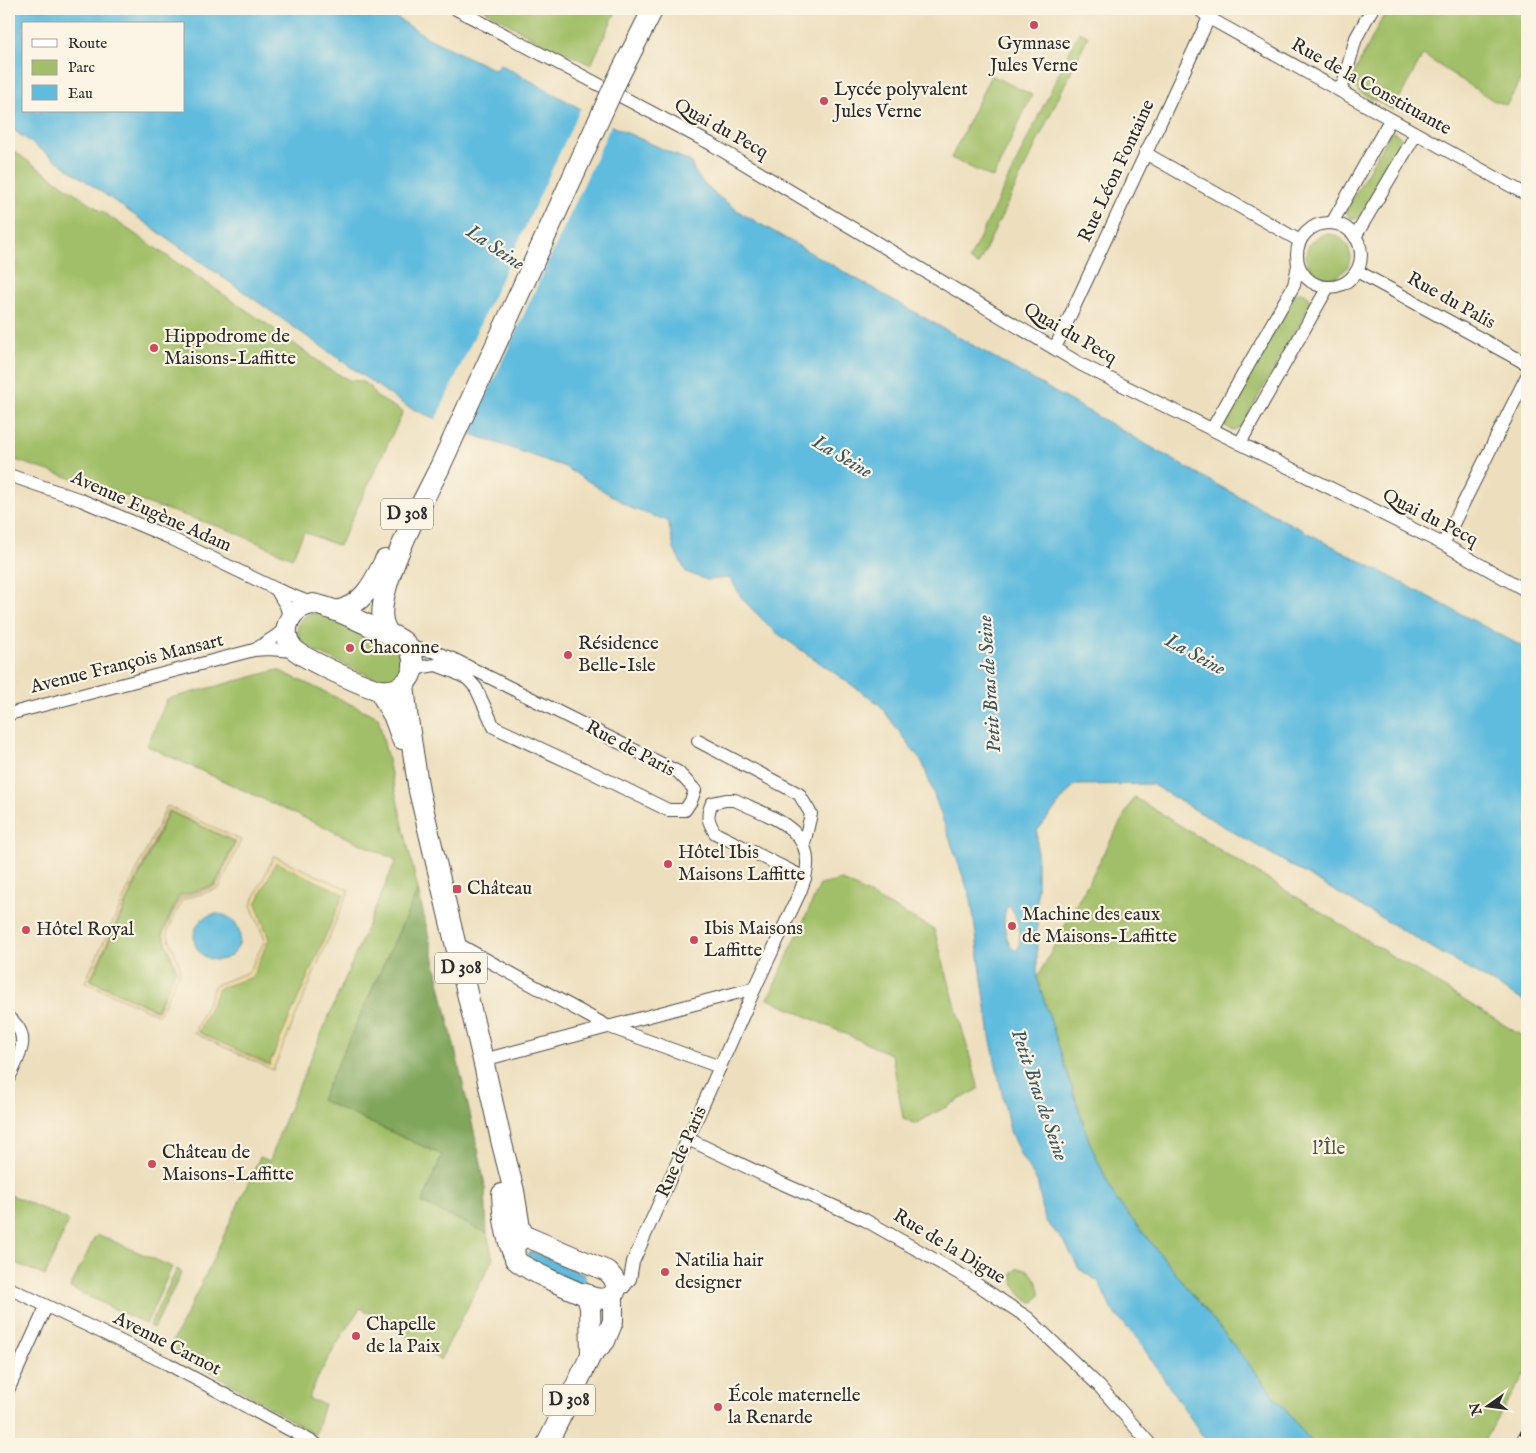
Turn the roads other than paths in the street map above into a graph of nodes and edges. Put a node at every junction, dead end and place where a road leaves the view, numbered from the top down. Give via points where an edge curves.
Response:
1 (456, 9) edge
2 (638, 9) edge
3 (653, 9) edge
4 (1199, 9) edge
5 (1372, 9) edge
6 (1211, 13) edge
7 (611, 80) junction
8 (1341, 92) junction
9 (1390, 120) junction
10 (1416, 134) junction
11 (1145, 153) junction
12 (1527, 195) edge
13 (1332, 223) junction
14 (1355, 238) junction
15 (1300, 241) junction
16 (1298, 265) junction
17 (1357, 271) junction
18 (1328, 287) junction
19 (1055, 348) junction
20 (1527, 364) edge
21 (1527, 376) edge
22 (1212, 429) junction
23 (1240, 443) junction
24 (435, 467) junction
25 (9, 475) edge
26 (1443, 544) junction
27 (276, 589) junction
28 (1527, 591) edge
29 (313, 604) junction
30 (337, 611) junction
31 (288, 623) junction
32 (390, 635) junction
33 (410, 648) junction
34 (254, 650) junction
35 (295, 651) junction
36 (408, 677) junction
37 (379, 690) junction
38 (9, 714) edge
39 (698, 741) dead end
40 (419, 791) junction
41 (804, 844) junction
42 (805, 878) junction
43 (454, 942) junction
44 (755, 988) junction
45 (9, 1018) edge
46 (607, 1026) junction
47 (483, 1060) junction
48 (720, 1067) junction
49 (9, 1078) edge
50 (688, 1139) junction
51 (502, 1144) junction
52 (525, 1236) junction
53 (515, 1259) junction
54 (614, 1286) junction
55 (9, 1288) edge
56 (586, 1294) junction
57 (46, 1307) junction
58 (591, 1355) junction
59 (9, 1388) edge
60 (311, 1441) edge
61 (546, 1444) edge
62 (1150, 1444) edge

1 - 7 street, Quai du Pecq
2 - 7 main road, D 308
3 - 7 main road, D 308
4 - 6 street, Rue de la Constituante
5 - 8 street via 1356,38
6 - 8 street, Rue de la Constituante
6 - 11 street, Rue Léon Fontaine
7 - 19 street, Quai du Pecq via 713,145
7 - 24 main road, D 308, bridge
8 - 9 street, Rue de la Constituante
9 - 10 street, Rue de la Constituante
9 - 13 street
10 - 12 street, Rue de la Constituante
10 - 14 street
11 - 15 street
11 - 19 street, Rue Léon Fontaine
13 - 14 street via 1344,227
13 - 15 street via 1314,227
14 - 17 street via 1360,256
15 - 16 street
16 - 18 street via 1312,282
16 - 22 street via 1294,285
17 - 18 street via 1338,286
17 - 20 street, Rue du Palis
18 - 23 street
19 - 22 street, Quai du Pecq via 1082,365
21 - 26 street
22 - 23 street, Quai du Pecq
23 - 26 street, Quai du Pecq
24 - 30 main road, D 308 via 374,582 354,605
24 - 32 main road, D 308 via 385,589 383,621
25 - 27 street, Avenue Eugène Adam via 81,500 168,537
26 - 28 street, Quai du Pecq
27 - 29 street, Avenue Eugène Adam
27 - 31 street via 286,606
29 - 30 main road
29 - 31 main road via 298,609
30 - 32 main road
31 - 34 street, Avenue François Mansart via 276,636
31 - 35 main road via 289,642
32 - 33 main road
33 - 36 main road via 414,660
33 - 36 street, Rue de Paris via 432,651 453,659 678,772 695,790 691,801 685,810 668,810 494,727 476,688 468,679 454,672 436,665 423,667
34 - 35 street, Avenue François Mansart
34 - 38 street, Avenue François Mansart
35 - 37 main road
36 - 37 main road via 391,690
36 - 40 main road, D 308 via 407,713
37 - 40 main road, D 308 via 394,717
39 - 41 street, Rue de Paris via 799,794 811,814
40 - 43 main road, D 308
41 - 42 street, Rue de Paris
41 - 42 street via 785,824 735,800 712,803 709,810 708,822 715,833
42 - 44 street, Rue de Paris
43 - 46 street
43 - 47 main road, D 308
44 - 46 street
44 - 48 street, Rue de Paris
45 - 49 street via 22,1032 22,1044
46 - 47 street
46 - 48 street
47 - 51 main road, D 308
48 - 50 street, Rue de Paris
50 - 54 street, Rue de Paris via 632,1262
50 - 62 street, Rue de la Digue via 865,1220 972,1281 1028,1318 1098,1386
51 - 52 main road, D 308 via 520,1228
51 - 53 main road, D 308 via 506,1233
52 - 53 main road via 514,1245
52 - 54 main road via 599,1268
53 - 56 main road
54 - 56 main road via 610,1297 595,1298
54 - 58 main road, D 308 via 613,1320 605,1341
55 - 57 street, Avenue Carnot
56 - 58 main road, D 308 via 590,1307
57 - 59 street
57 - 60 street, Avenue Carnot via 168,1364
58 - 61 main road, D 308

